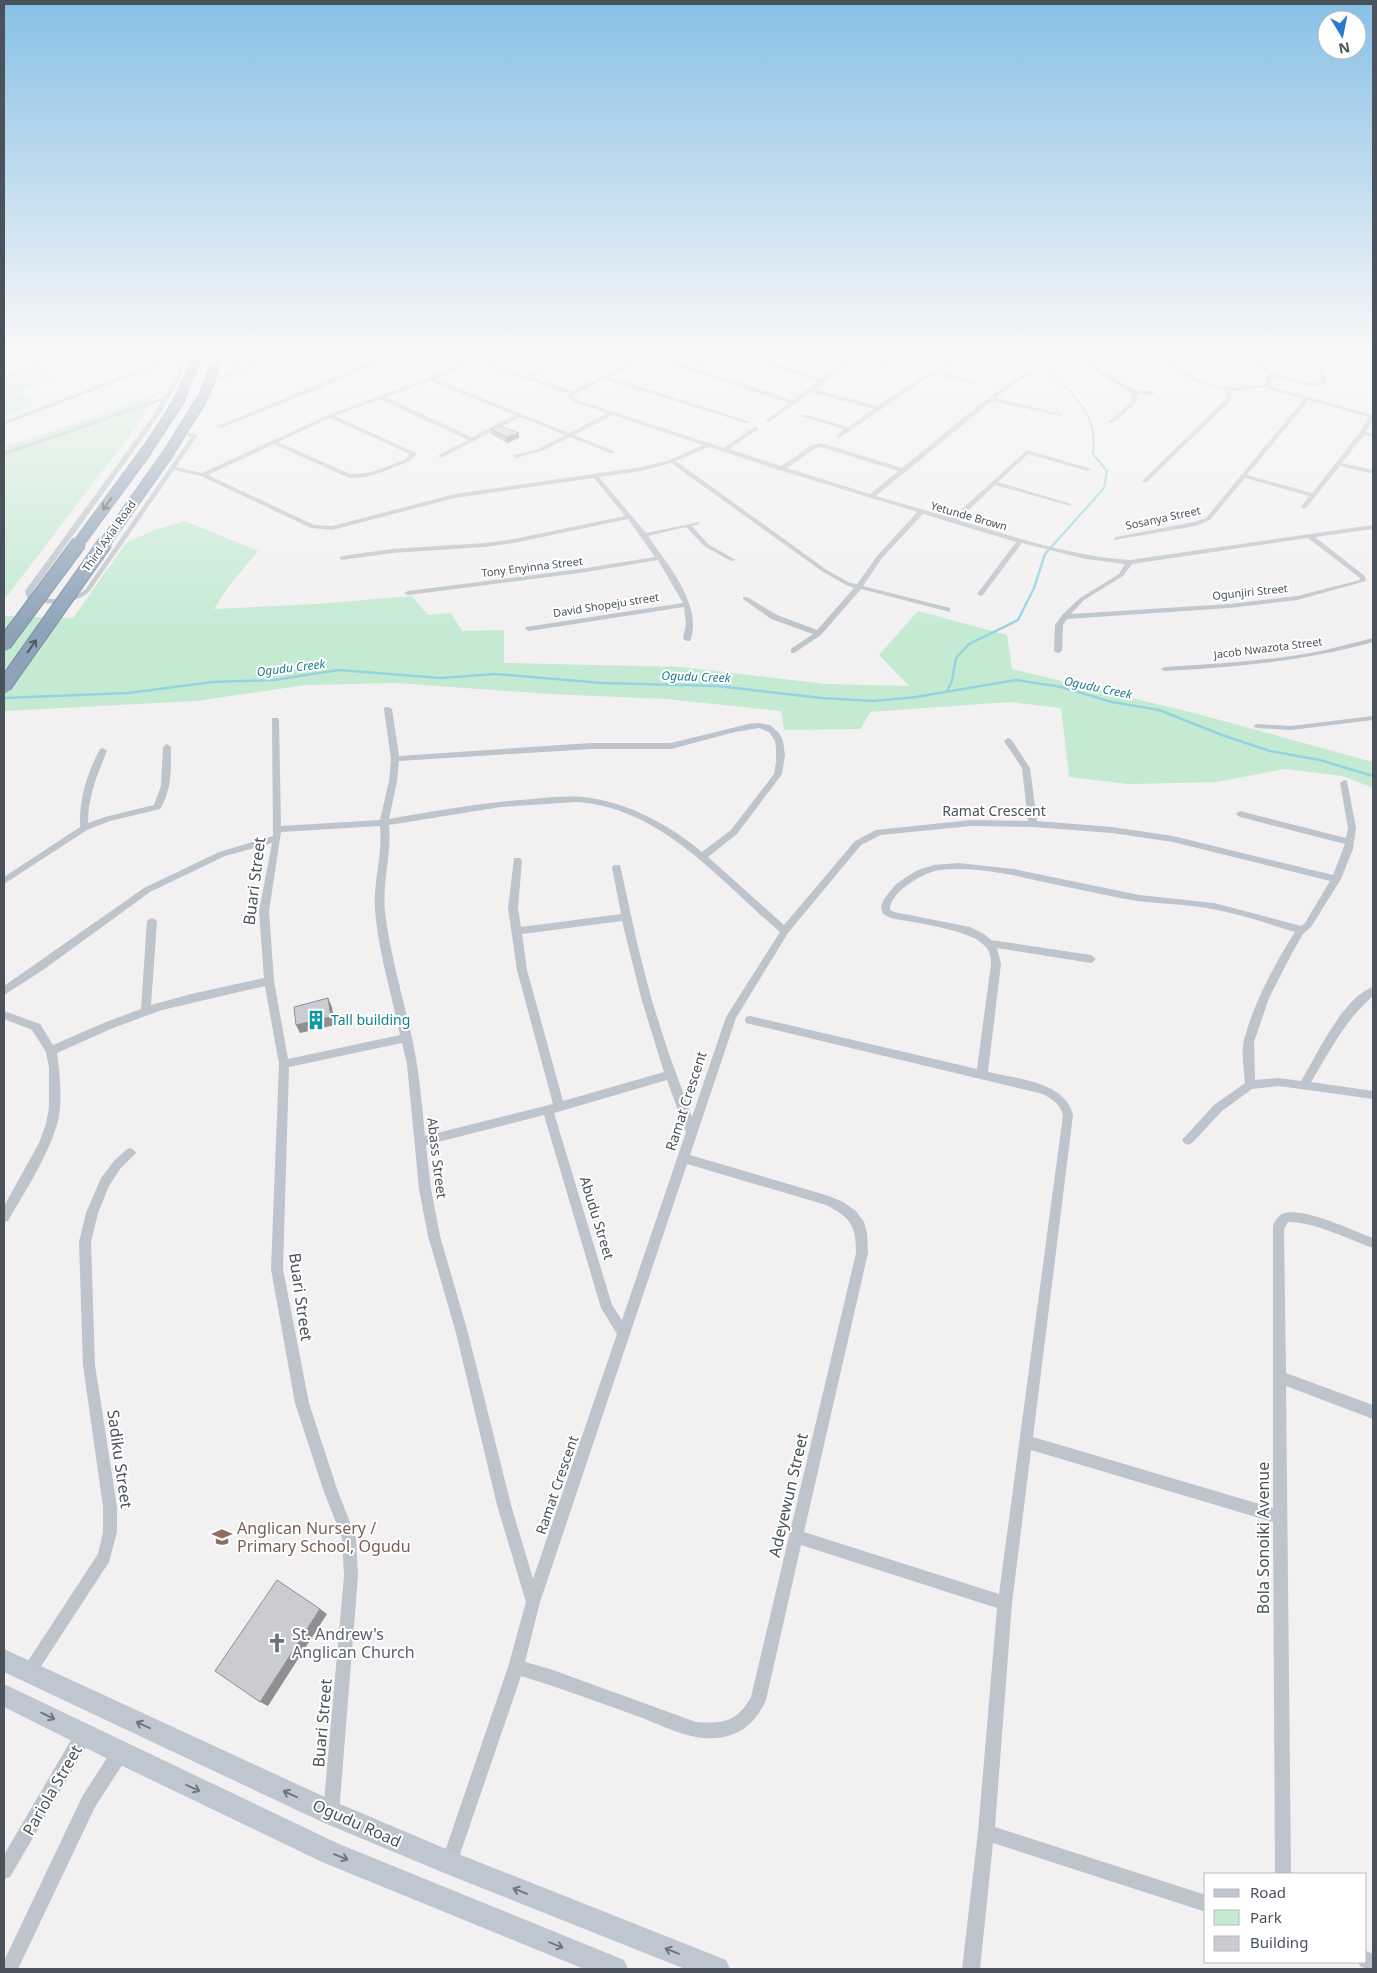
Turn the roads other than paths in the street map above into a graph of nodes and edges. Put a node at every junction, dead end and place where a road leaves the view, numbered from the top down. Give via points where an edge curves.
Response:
1 (24, 447) edge
2 (133, 447) edge
3 (149, 447) edge
4 (173, 447) edge
5 (187, 447) edge
6 (262, 447) edge
7 (284, 447) edge
8 (399, 447) edge
9 (457, 447) edge
10 (546, 447) edge
11 (599, 447) edge
12 (703, 447) edge
13 (715, 447) edge
14 (728, 447) edge
15 (812, 447) edge
16 (828, 447) edge
17 (930, 447) edge
18 (1180, 447) edge
19 (1267, 447) edge
20 (1353, 447) edge
21 (724, 450) junction
22 (170, 451) joint
23 (612, 452) dead end
24 (4, 454) edge
25 (441, 456) dead end
26 (516, 456) dead end
27 (672, 460) junction
28 (1340, 464) junction
29 (172, 468) junction
30 (780, 469) junction
31 (1088, 469) dead end
32 (901, 470) junction
33 (1373, 472) edge
34 (203, 475) junction
35 (1243, 476) junction
36 (596, 477) junction
37 (1145, 481) dead end
38 (993, 483) junction
39 (872, 496) junction
40 (1314, 496) junction
41 (1069, 504) dead end
42 (1304, 507) dead end
43 (920, 512) junction
44 (630, 518) junction
45 (953, 521) junction
46 (697, 523) dead end
47 (687, 525) junction
48 (1373, 526) edge
49 (644, 535) junction
50 (1309, 536) junction
51 (1116, 539) dead end
52 (1023, 542) junction
53 (342, 558) dead end
54 (659, 558) junction
55 (733, 560) dead end
56 (1130, 562) junction
57 (859, 587) junction
58 (408, 592) dead end
59 (981, 594) dead end
60 (745, 598) dead end
61 (687, 604) junction
62 (947, 610) dead end
63 (1065, 617) junction
64 (529, 629) dead end
65 (818, 633) junction
66 (687, 639) dead end
67 (1373, 640) edge
68 (4, 644) edge
69 (794, 651) dead end
70 (1058, 652) dead end
71 (1165, 669) dead end
72 (4, 686) edge
73 (388, 709) dead end
74 (1373, 718) edge
75 (275, 720) dead end
76 (1257, 726) dead end
77 (1008, 741) dead end
78 (167, 747) dead end
79 (103, 750) dead end
80 (395, 759) junction
81 (1344, 783) dead end
82 (1240, 814) dead end
83 (384, 822) junction
84 (1033, 824) junction
85 (84, 828) junction
86 (277, 834) junction
87 (1350, 842) junction
88 (702, 857) junction
89 (517, 860) dead end
90 (617, 867) dead end
91 (1336, 879) junction
92 (4, 881) edge
93 (626, 917) junction
94 (152, 921) dead end
95 (1302, 930) junction
96 (516, 931) junction
97 (785, 931) junction
98 (989, 943) junction
99 (1091, 959) dead end
100 (269, 981) junction
101 (4, 991) edge
102 (1373, 991) edge
103 (146, 1011) junction
104 (4, 1014) edge
105 (750, 1020) dead end
106 (407, 1038) junction
107 (51, 1051) junction
108 (284, 1064) junction
109 (669, 1075) junction
110 (982, 1075) junction
111 (1250, 1085) junction
112 (1304, 1085) junction
113 (1373, 1095) edge
114 (554, 1108) junction
115 (692, 1132) junction
116 (1188, 1140) dead end
117 (421, 1142) junction
118 (130, 1153) dead end
119 (683, 1158) junction
120 (4, 1217) edge
121 (1373, 1243) edge
122 (623, 1332) junction
123 (1279, 1377) junction
124 (1373, 1412) edge
125 (1026, 1442) junction
126 (1281, 1517) junction
127 (796, 1536) junction
128 (533, 1602) junction
129 (1005, 1603) junction
130 (4, 1660) edge
131 (516, 1667) junction
132 (30, 1672) junction
133 (4, 1695) edge
134 (84, 1734) junction
135 (120, 1753) junction
136 (331, 1813) junction
137 (986, 1832) junction
138 (449, 1863) junction
139 (4, 1872) edge
140 (1283, 1873) edge
141 (1204, 1903) edge
142 (9, 1969) edge
143 (614, 1969) edge
144 (717, 1969) edge
145 (972, 1969) edge

1 - 24 street
2 - 29 street via 29,591 30,599 74,600 87,590
3 -> 68 highway, Third Axial Road, bridge
4 - 22 highway, Third Axial Road
5 - 29 street
6 - 34 street
7 - 8 street via 349,476 380,471 408,460 414,454
9 - 25 street
10 - 26 street
11 - 23 street
12 - 27 street
13 - 21 street, Yetunde Brown
14 - 21 street
15 - 30 street
16 - 32 street
17 - 32 street
18 - 37 street
19 - 35 street, Sosanya Street
20 - 28 street
21 - 30 street, Yetunde Brown
72 -> 22 highway, Third Axial Road, bridge
27 - 36 street via 642,470
27 - 57 street via 825,571
28 - 33 street
28 - 40 street
29 - 34 street
30 - 39 street, Yetunde Brown
31 - 38 street via 1027,452
32 - 39 street
34 - 36 street via 322,529 455,496
35 - 40 street
35 - 51 street, Sosanya Street via 1208,519
36 - 44 street
38 - 41 street
38 - 45 street
39 - 43 street, Yetunde Brown
40 - 42 street
43 - 45 street, Yetunde Brown
43 - 57 street via 879,557
44 - 49 street
44 - 53 street via 514,541
45 - 52 street, Yetunde Brown
46 - 47 street
47 - 49 street
47 - 55 street via 706,545
48 - 50 street, Yetunde Brown
49 - 54 street
50 - 56 street, Yetunde Brown
50 - 63 street, Ogunjiri Street via 1363,577 1363,581 1297,598
52 - 56 street, Yetunde Brown via 1092,560
52 - 59 street
54 - 58 street, Tony Enyinna Street
54 - 61 street
56 - 63 street via 1120,575 1082,599
57 - 62 street
57 - 65 street
60 - 65 street via 774,617
61 - 64 street, David Shopeju street
61 - 66 street via 690,624
63 - 70 street via 1059,625
65 - 69 street
67 - 71 street, Jacob Nwazota Street via 1344,650 1253,663
73 - 80 street, Abass Street
74 - 76 street via 1291,728
75 - 86 street, Buari Street
77 - 84 street via 1026,768
78 - 85 street via 167,771 157,807
79 - 85 street via 86,792
80 - 83 street, Abass Street
80 - 88 street via 592,746 672,746 733,730 768,727 779,742 781,766 778,774 734,832
81 - 87 street via 1352,828
82 - 87 street
83 - 86 street
83 - 88 street via 494,805 552,800 596,802 616,806 661,828
83 - 106 street, Abass Street via 386,840 380,908
84 - 91 street, Ramat Crescent via 1173,839
84 - 97 street, Ramat Crescent via 971,823 891,830 868,836 858,843
85 - 92 street
86 - 100 street, Buari Street via 264,911
86 - 101 street via 222,854 147,890
87 - 91 street
88 - 97 street
89 - 96 street, Abudu Street via 513,908
90 - 93 street
91 - 95 street
93 - 96 street
93 - 109 street
94 - 103 street
95 - 98 street via 1214,906 1139,898 974,867 938,868 925,872 911,878 886,902 886,912 891,914 970,931
95 - 111 street via 1264,998 1249,1042
96 - 114 street, Abudu Street
97 - 115 street, Ramat Crescent via 731,1017
98 - 99 street
98 - 110 street via 996,955 996,964
100 - 103 street
100 - 108 street, Buari Street
102 - 112 street via 1342,1019
103 - 107 street
104 - 107 street via 36,1027
105 - 110 street
106 - 108 street
106 - 117 street, Abass Street
107 - 120 street via 54,1068 52,1124
108 - 136 street, Buari Street via 277,1269 302,1403 349,1538 351,1576
109 - 114 street
109 - 115 street
110 - 125 street via 1046,1090 1063,1102 1068,1115
111 - 112 street via 1279,1082
111 - 116 street via 1218,1108
112 - 113 street
114 - 117 street
114 - 122 street, Abudu Street via 607,1308
115 - 119 street, Ramat Crescent
117 - 128 street, Abass Street via 434,1236 504,1505
118 - 132 street, Sadiku Street via 115,1166 87,1229 85,1275 89,1364 110,1507 110,1532 104,1557
119 - 122 street, Ramat Crescent
119 - 127 street, Adeyewun Street via 829,1201 844,1208 860,1224 862,1253
121 - 123 street, Bola Sonoiki Avenue via 1298,1218 1284,1218 1280,1222
122 - 128 street, Ramat Crescent
123 - 124 street
123 - 126 street, Bola Sonoiki Avenue
125 - 126 street
125 - 129 street
126 - 140 street, Bola Sonoiki Avenue
127 - 129 street
127 - 131 street, Adeyewun Street via 758,1700 751,1714 740,1724 712,1732 696,1730
128 - 131 street, Ramat Crescent
129 - 137 street
130 - 132 main road, Ogudu Road
131 - 138 street, Ramat Crescent
136 -> 132 main road, Ogudu Road
133 -> 134 main road
134 - 135 main road
134 - 139 street, Pariola Street
135 - 142 street via 89,1801
135 -> 143 main road via 331,1853
136 - 138 main road, Ogudu Road
137 - 141 street
137 - 145 street
144 -> 138 main road, Ogudu Road

